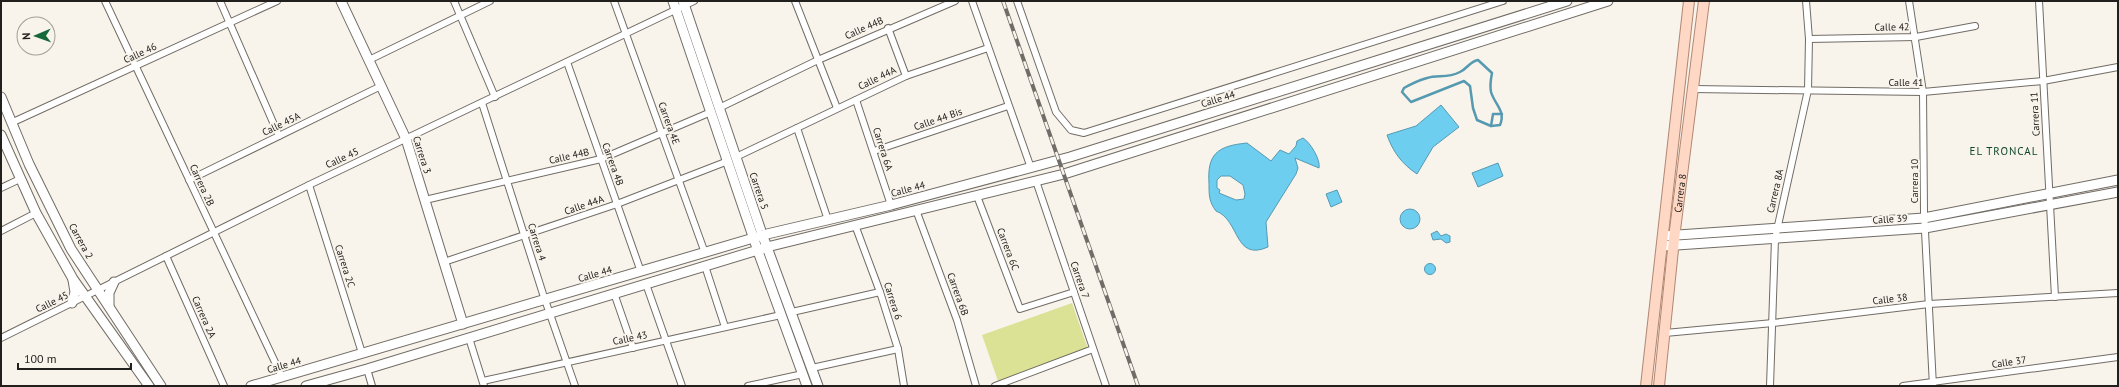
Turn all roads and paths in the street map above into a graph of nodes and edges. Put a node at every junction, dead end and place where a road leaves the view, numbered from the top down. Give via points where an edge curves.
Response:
1 (105, 1) edge
2 (220, 1) edge
3 (277, 1) edge
4 (342, 1) edge
5 (454, 1) edge
6 (490, 1) edge
7 (614, 1) edge
8 (694, 1) edge
9 (795, 1) edge
10 (955, 1) edge
11 (972, 1) edge
12 (1017, 1) edge
13 (1503, 1) edge
14 (1566, 1) edge
15 (1608, 1) edge
16 (1689, 1) edge
17 (1704, 1) edge
18 (1806, 1) edge
19 (1909, 1) edge
20 (2039, 1) edge
21 (679, 4) edge
22 (461, 14) junction
23 (229, 22) junction
24 (1975, 26) dead end
25 (888, 28) junction
26 (626, 34) junction
27 (1916, 37) junction
28 (1809, 39) junction
29 (988, 48) junction
30 (369, 60) junction
31 (818, 60) junction
32 (567, 62) junction
33 (135, 66) junction
34 (2118, 67) edge
35 (906, 76) junction
36 (2043, 80) junction
37 (381, 86) junction
38 (1693, 89) junction
39 (1808, 90) junction
40 (1923, 92) junction
41 (1, 97) edge
42 (495, 97) junction
43 (856, 100) junction
44 (482, 103) junction
45 (1008, 106) junction
46 (836, 108) junction
47 (715, 110) junction
48 (11, 123) junction
49 (797, 128) junction
50 (662, 133) junction
51 (1, 135) edge
52 (279, 136) junction
53 (406, 139) junction
54 (874, 152) junction
55 (601, 159) junction
56 (732, 159) junction
57 (1030, 168) junction
58 (20, 179) junction
59 (189, 180) junction
60 (679, 180) junction
61 (2118, 180) edge
62 (507, 181) junction
63 (1036, 181) junction
64 (309, 185) junction
65 (1, 188) edge
66 (2118, 192) edge
67 (2049, 194) junction
68 (977, 196) junction
69 (425, 200) junction
70 (617, 204) junction
71 (891, 205) junction
72 (2050, 205) junction
73 (916, 210) junction
74 (36, 213) junction
75 (1924, 218) junction
76 (828, 220) junction
77 (855, 225) junction
78 (1776, 228) junction
79 (1925, 228) junction
80 (1, 230) edge
81 (214, 232) junction
82 (1675, 235) junction
83 (524, 236) junction
84 (1663, 236) junction
85 (758, 237) junction
86 (1775, 239) junction
87 (1662, 246) junction
88 (1674, 246) junction
89 (768, 247) junction
90 (758, 250) junction
91 (705, 253) junction
92 (166, 256) junction
93 (444, 262) junction
94 (705, 266) junction
95 (641, 272) junction
96 (73, 279) junction
97 (114, 282) junction
98 (646, 284) junction
99 (98, 290) junction
100 (880, 292) junction
101 (1074, 292) junction
102 (614, 293) junction
103 (2118, 293) edge
104 (86, 296) junction
105 (2055, 297) junction
106 (545, 300) junction
107 (72, 303) junction
108 (1929, 304) junction
109 (109, 305) junction
110 (792, 312) junction
111 (549, 313) junction
112 (782, 315) junction
113 (1773, 322) junction
114 (463, 324) junction
115 (725, 327) junction
116 (1665, 333) junction
117 (1, 338) edge
118 (469, 338) junction
119 (666, 341) junction
120 (633, 348) junction
121 (898, 349) junction
122 (1093, 349) junction
123 (362, 353) junction
124 (2118, 357) edge
125 (567, 362) junction
126 (317, 367) junction
127 (812, 368) junction
128 (367, 369) junction
129 (803, 374) junction
130 (282, 377) junction
131 (322, 382) junction
132 (484, 383) edge
133 (1009, 384) edge
134 (1933, 384) edge
135 (149, 386) edge
136 (162, 386) edge
137 (224, 386) edge
138 (251, 386) edge
139 (306, 386) edge
140 (372, 386) edge
141 (575, 386) edge
142 (682, 386) edge
143 (748, 386) edge
144 (808, 386) edge
145 (818, 386) edge
146 (904, 386) edge
147 (976, 386) edge
148 (995, 386) edge
149 (1106, 386) edge
150 (1646, 386) edge
151 (1659, 386) edge
152 (1770, 386) edge
153 (1904, 386) edge

1 - 33 street, Carrera 2B
2 - 23 street
3 - 23 street, Calle 46
4 - 30 main road, Carrera 3
5 - 22 street
6 - 22 street
7 - 26 street, Carrera 4E
8 - 21 street, Calle 45
9 - 31 street
10 - 25 street, Calle 44B
11 - 29 street
12 - 13 street via 1056,112 1071,130 1084,134
14 - 57 main road, Calle 44
15 - 63 main road
16 - 84 main road, Carrera 8
17 - 38 main road, Carrera 8
18 - 28 street, Carrera 8A
19 - 27 street, Carrera 10
20 - 36 street, Carrera 11
21 - 26 street, Calle 45
21 - 47 main road, Carrera 5
22 - 30 street
22 - 42 street
23 - 33 street, Calle 46
23 - 52 street
24 - 27 street, Calle 42
25 - 31 street, Calle 44B
25 - 35 street
26 - 32 street, Calle 45
26 - 50 street, Carrera 4E
27 - 28 street, Calle 42
27 - 40 street, Carrera 10
28 - 39 street, Carrera 8A
29 - 35 street, Calle 44A
29 - 45 street
30 - 37 main road, Carrera 3
31 - 46 street
31 - 47 street, Calle 44B
32 - 42 street, Calle 45
32 - 55 street, Carrera 4B
33 - 48 street, Calle 46
33 - 59 street, Carrera 2B
34 - 36 street, Calle 41
35 - 43 street, Calle 44A
36 - 40 street, Calle 41
36 - 67 street, Carrera 11
37 - 52 street, Calle 45A
37 - 53 main road, Carrera 3
38 - 39 street, Calle 41
38 - 82 main road, Carrera 8
39 - 40 street, Calle 41
39 - 78 street, Carrera 8A
40 - 75 street, Carrera 10
41 - 48 main road, Carrera 2
42 - 44 street, Calle 45
43 - 46 street, Calle 44A
43 - 54 street, Carrera 6A
44 - 53 street, Calle 45
44 - 62 street, Carrera 4
45 - 54 street, Calle 44 Bis
45 - 57 street
46 - 49 street, Calle 44A
47 - 50 street, Calle 44B
47 - 56 main road, Carrera 5
48 - 99 main road, Carrera 2 via 71,249
49 - 56 street, Calle 44A
49 - 76 street
50 - 55 street, Calle 44B
50 - 60 street, Carrera 4E
51 - 58 main road
52 - 59 street, Calle 45A
53 - 64 street, Calle 45
53 - 69 main road, Carrera 3
54 - 71 street, Carrera 6A
55 - 62 street, Calle 44B
55 - 70 street, Carrera 4B
56 - 60 street, Calle 44A
56 - 85 main road, Carrera 5
57 - 71 main road, Calle 44
58 - 65 street
58 - 74 main road
59 - 81 street, Carrera 2B
60 - 70 street, Calle 44A
60 - 91 street, Carrera 4E
61 - 67 main road, Calle 39
62 - 69 street, Calle 44B
62 - 83 street, Carrera 4
63 - 68 main road
63 - 101 street, Carrera 7
64 - 81 street, Calle 45
64 - 123 street, Carrera 2C
66 - 72 main road, Calle 39
67 - 72 street, Carrera 11
67 - 75 main road, Calle 39
68 - 73 main road
68 - 101 street, Carrera 6C via 1020,309
69 - 93 main road, Carrera 3
70 - 83 street, Calle 44A
70 - 95 street, Carrera 4B
71 - 76 main road, Calle 44
72 - 79 main road, Calle 39
72 - 105 street, Carrera 11
73 - 77 main road
73 - 147 street, Carrera 6B via 957,320
74 - 80 street
74 - 96 main road
75 - 78 main road, Calle 39
75 - 79 street, Carrera 10
76 - 85 main road, Calle 44
77 - 89 main road
77 - 100 street, Carrera 6
78 - 82 main road, Calle 39
78 - 86 street, Carrera 8A
79 - 86 main road, Calle 39
79 - 108 street, Carrera 10
81 - 92 street, Calle 45
81 - 130 street, Carrera 2B
82 - 84 main road, Calle 39
82 - 88 main road, Carrera 8
83 - 93 street, Calle 44A
83 - 106 street, Carrera 4
84 - 87 main road, Carrera 8
85 - 89 main road, Carrera 5
85 - 90 main road, Carrera 5
85 - 91 main road, Calle 44
86 - 88 main road, Calle 39
86 - 113 street, Carrera 8A
87 - 88 main road, Calle 39
87 - 150 main road, Carrera 8
88 - 116 main road, Carrera 8
89 - 90 main road
89 - 110 main road, Carrera 5
90 - 94 main road
90 - 112 main road, Carrera 5
91 - 95 main road, Calle 44
92 - 97 street, Calle 45
92 - 137 street, Carrera 2A
93 - 114 main road, Carrera 3
94 - 98 main road
94 - 115 street
95 - 106 main road, Calle 44
96 - 104 main road
96 - 107 main road via 75,292
97 - 99 street, Calle 45
97 - 109 main road via 109,293
98 - 102 main road
98 - 119 street
99 - 104 street, Calle 45
99 - 109 main road, Carrera 2
100 - 110 street
100 - 121 street, Carrera 6
101 - 122 street, Carrera 7
102 - 111 main road
102 - 120 street
103 - 105 street, Calle 38
104 - 107 street, Calle 45
104 - 135 main road
105 - 108 street, Calle 38
106 - 111 street, Carrera 4
106 - 114 main road, Calle 44
107 - 117 street, Calle 45
108 - 113 street, Calle 38
108 - 134 street, Carrera 10
109 - 136 main road, Carrera 2
110 - 127 main road, Carrera 5
111 - 118 main road
111 - 125 street, Carrera 4
112 - 115 street, Calle 43
112 - 129 main road, Carrera 5
113 - 116 street, Calle 38
113 - 152 street, Carrera 8A
114 - 123 main road, Calle 44
115 - 119 street, Calle 43
116 - 151 main road, Carrera 8
118 - 128 main road
118 - 132 street
119 - 120 street, Calle 43
119 - 142 street
120 - 125 street, Calle 43
121 - 127 street
121 - 146 street, Carrera 6
122 - 133 street
122 - 149 street, Carrera 7
123 - 126 main road, Calle 44
124 - 134 street, Calle 37
125 - 132 street, Calle 43
125 - 141 street, Carrera 4
126 - 130 main road, Calle 44
126 - 131 main road
127 - 145 main road, Carrera 5
128 - 131 main road
128 - 140 street
129 - 143 street
129 - 144 main road, Carrera 5
130 - 138 main road, Calle 44
131 - 139 main road
133 - 148 street
134 - 153 street, Calle 37

